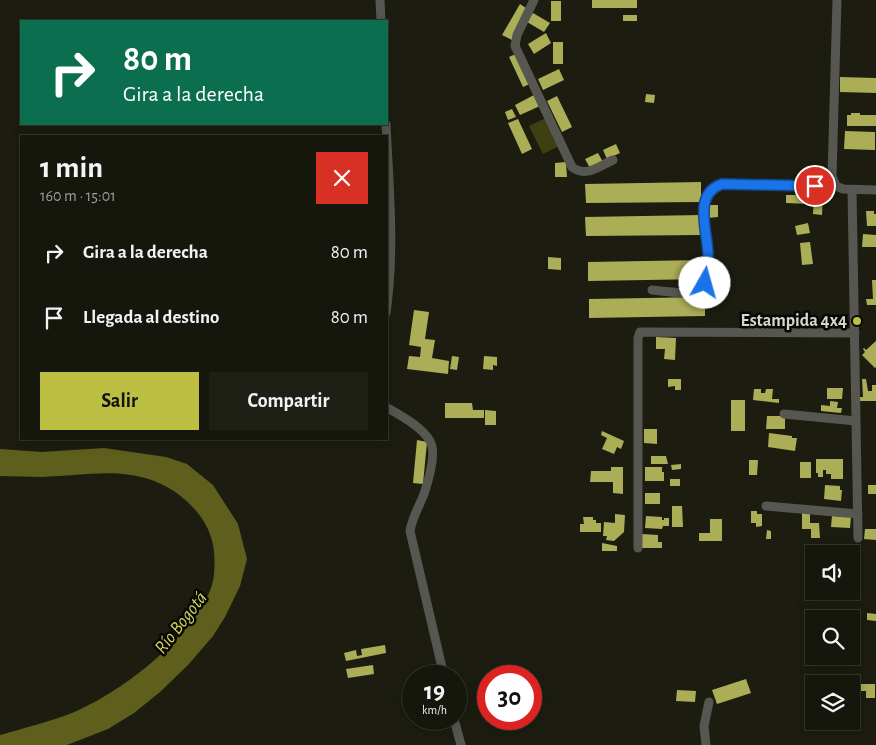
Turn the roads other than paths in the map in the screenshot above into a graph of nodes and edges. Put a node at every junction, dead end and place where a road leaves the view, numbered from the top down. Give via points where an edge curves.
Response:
1 (380, 0) edge
2 (534, 0) edge
3 (837, 0) edge
4 (381, 20) edge
5 (613, 160) dead end
6 (388, 166) edge
7 (836, 186) junction
8 (852, 190) junction
9 (876, 190) edge
10 (652, 290) dead end
11 (388, 298) edge
12 (855, 334) junction
13 (388, 409) edge
14 (784, 414) dead end
15 (856, 421) junction
16 (766, 506) dead end
17 (858, 514) junction
18 (858, 538) dead end
19 (638, 548) dead end
20 (441, 665) edge
21 (709, 702) dead end
22 (457, 730) edge
23 (461, 745) edge
24 (706, 745) edge

1 - 4 street
2 - 5 street via 516,35 515,46 572,167 586,173
3 - 7 street via 832,176
6 - 11 street via 391,228
7 - 8 street
7 - 10 street via 722,184 715,187 703,205 708,256 705,283 694,292
8 - 9 street
8 - 12 street
12 - 15 street
12 - 19 street via 640,332
13 - 20 street via 412,423 430,441 432,448 429,477 410,531
14 - 15 street
15 - 17 street
16 - 17 street
17 - 18 street
21 - 24 street via 704,726
22 - 23 street

